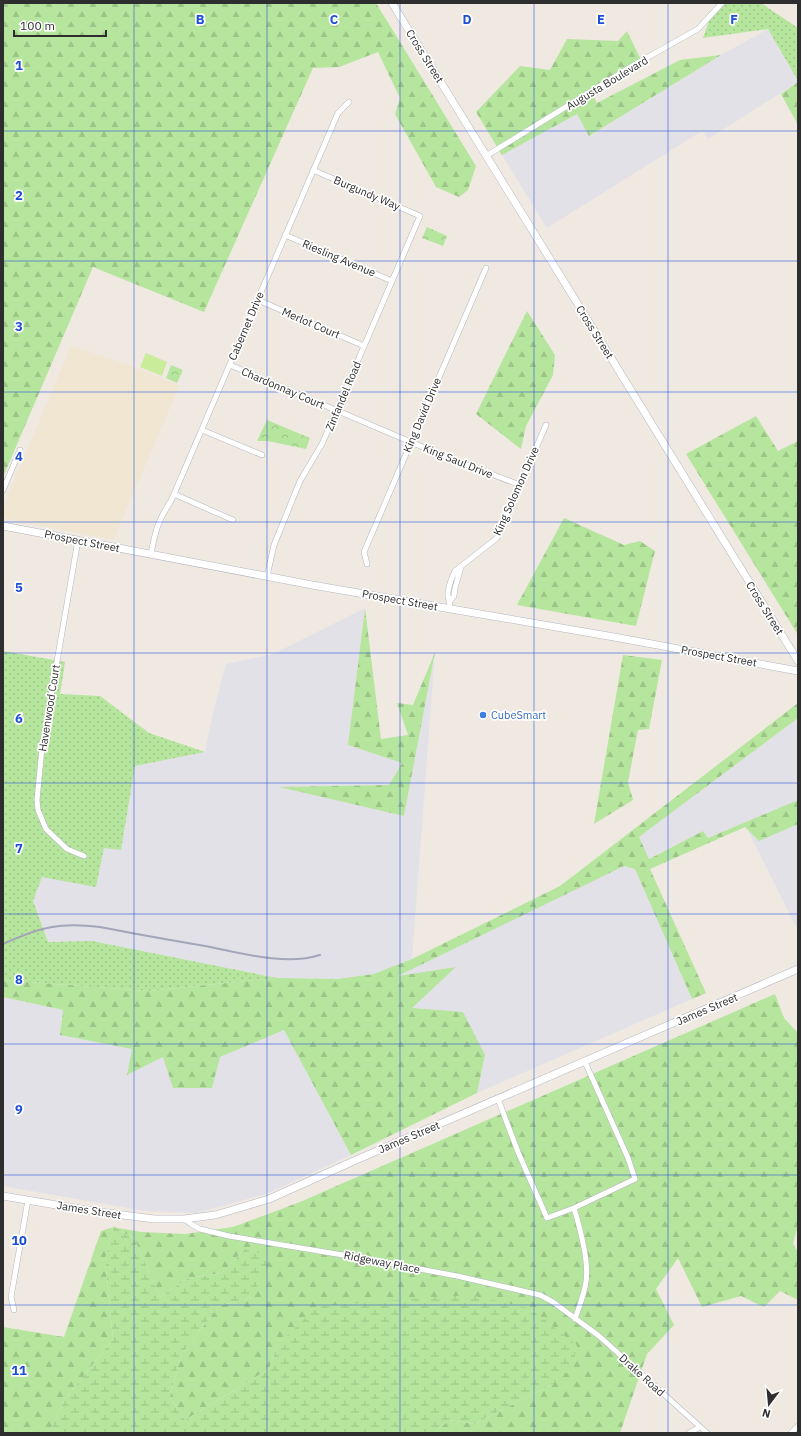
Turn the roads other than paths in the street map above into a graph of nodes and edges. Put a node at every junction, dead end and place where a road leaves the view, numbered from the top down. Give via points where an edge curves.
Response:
1 (392, 3) edge
2 (722, 3) edge
3 (349, 102) dead end
4 (486, 156) junction
5 (313, 170) junction
6 (420, 216) joint
7 (285, 235) junction
8 (486, 268) dead end
9 (392, 281) junction
10 (258, 300) junction
11 (364, 346) junction
12 (230, 365) junction
13 (337, 410) junction
14 (546, 425) dead end
15 (373, 426) joint
16 (202, 430) junction
17 (411, 442) junction
18 (20, 450) dead end
19 (262, 455) dead end
20 (520, 485) junction
21 (3, 490) edge
22 (174, 494) junction
23 (233, 520) dead end
24 (3, 526) edge
25 (78, 540) junction
26 (150, 554) junction
27 (367, 564) dead end
28 (267, 576) junction
29 (450, 609) junction
30 (798, 661) edge
31 (798, 671) edge
32 (84, 856) dead end
33 (798, 969) edge
34 (585, 1062) junction
35 (498, 1098) junction
36 (3, 1196) edge
37 (28, 1200) junction
38 (574, 1208) junction
39 (184, 1219) junction
40 (14, 1310) dead end
41 (575, 1319) junction
42 (798, 1426) edge
43 (700, 1427) junction
44 (689, 1433) edge
45 (707, 1433) edge
46 (791, 1433) edge

1 - 4 street, Cross Street
2 - 4 street, Augusta Boulevard via 698,29 634,65
3 - 5 street, Cabernet Drive via 338,114
4 - 30 street, Cross Street
5 - 6 street, Burgundy Way
5 - 7 street, Cabernet Drive
6 - 9 street, Zinfandel Road
7 - 9 street, Riesling Avenue
7 - 10 street, Cabernet Drive
8 - 17 street, King David Drive
9 - 11 street, Zinfandel Road
10 - 11 street, Merlot Court
10 - 12 street, Cabernet Drive
11 - 13 street, Zinfandel Road
12 - 13 street, Chardonnay Court
12 - 16 street, Cabernet Drive
13 - 15 street, Chardonnay Court
13 - 28 street, Zinfandel Road via 322,444 300,481 274,545
14 - 20 street, King Solomon Drive
15 - 17 street, King Saul Drive
16 - 19 street
16 - 22 street, Cabernet Drive
17 - 20 street, King Saul Drive
17 - 27 street, King David Drive via 364,552
18 - 21 street
20 - 29 street, King Solomon Drive via 497,538 455,571 448,590
22 - 23 street
22 - 26 street, Cabernet Drive via 155,530
24 - 25 street, Prospect Street
25 - 26 street, Prospect Street
25 - 32 street, Havenwood Court via 36,800 46,829 67,849
26 - 28 street, Prospect Street
28 - 29 street, Prospect Street
29 - 31 street, Prospect Street via 614,636
33 - 34 street, James Street
34 - 35 street, James Street
34 - 38 street via 635,1179
35 - 38 street via 547,1218
35 - 39 street, James Street via 270,1199 215,1215
36 - 37 street, James Street
37 - 39 street, James Street via 154,1219
37 - 40 street via 11,1297
38 - 41 street via 583,1241 587,1272
39 - 41 street, Ridgeway Place via 200,1229 229,1236 361,1258 529,1292 553,1302
41 - 43 street, Drake Road via 599,1336
42 - 46 street
43 - 44 street
43 - 45 street, Drake Road

